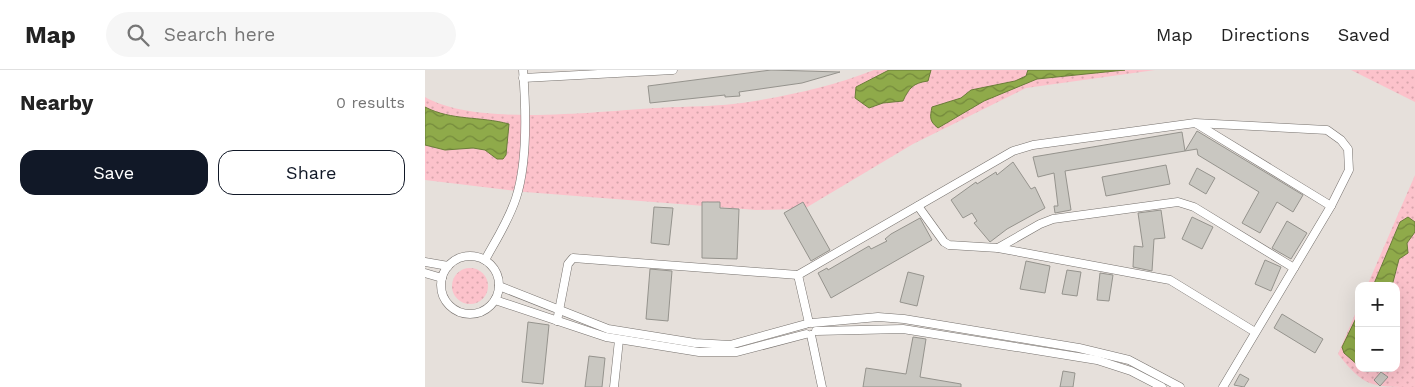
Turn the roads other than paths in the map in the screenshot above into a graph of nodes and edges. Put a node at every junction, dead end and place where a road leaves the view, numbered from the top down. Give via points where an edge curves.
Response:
1 (673, 70) edge
2 (523, 74) edge
3 (1195, 123) junction
4 (918, 206) junction
5 (1331, 206) junction
6 (998, 248) junction
7 (485, 260) junction
8 (425, 262) edge
9 (448, 266) junction
10 (1294, 268) junction
11 (425, 273) edge
12 (798, 275) junction
13 (443, 278) junction
14 (499, 286) junction
15 (495, 300) junction
16 (559, 311) junction
17 (557, 321) junction
18 (809, 323) junction
19 (1255, 332) junction
20 (811, 333) junction
21 (1009, 336) junction
22 (619, 340) junction
23 (1007, 346) junction
24 (614, 387) edge
25 (822, 387) edge
26 (1161, 387) edge
27 (1180, 387) edge
28 (1223, 387) edge

1 - 2 street
2 - 7 street via 524,156 517,198
3 - 4 street via 1033,145 1013,151
3 - 5 street
3 - 5 street via 1327,130 1348,149 1350,162 1343,185
4 - 6 street via 949,245
4 - 12 street
5 - 10 street
6 - 10 street via 1053,220 1178,202 1194,207
6 - 19 street via 1170,280
7 - 9 street via 468,256
7 - 14 street via 497,273
8 - 9 street
9 - 13 street
10 - 19 street
11 - 13 street
12 - 16 street via 573,258 567,264
12 - 18 street
13 - 15 street via 444,298 458,311 477,313
14 - 15 street
14 - 16 street
15 - 17 street
16 - 17 street
16 - 18 street via 608,329 713,345 730,345
17 - 22 street
18 - 20 street via 804,328
18 - 20 street via 816,327
18 - 21 street via 904,319
19 - 28 street
20 - 22 street via 719,354
20 - 23 street via 903,328
20 - 25 street
21 - 23 street
21 - 27 street via 1129,360
22 - 24 street
23 - 26 street via 1097,360 1131,371

